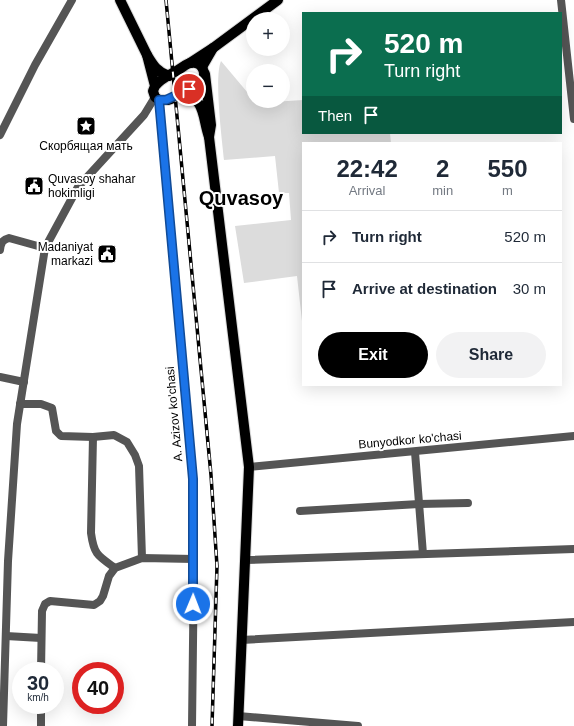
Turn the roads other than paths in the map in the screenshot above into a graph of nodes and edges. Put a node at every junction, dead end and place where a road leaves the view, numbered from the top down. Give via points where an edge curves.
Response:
1 (72, 0) edge
2 (120, 0) edge
3 (278, 0) edge
4 (561, 0) edge
5 (213, 48) junction
6 (147, 56) junction
7 (190, 63) junction
8 (203, 70) junction
9 (169, 76) junction
10 (155, 86) junction
11 (182, 93) junction
12 (157, 98) junction
13 (574, 119) edge
14 (0, 135) edge
15 (209, 137) junction
16 (45, 248) junction
17 (0, 250) edge
18 (0, 377) edge
19 (24, 382) junction
20 (20, 404) junction
21 (574, 436) edge
22 (93, 437) junction
23 (415, 452) junction
24 (249, 467) junction
25 (468, 502) dead end
26 (419, 504) junction
27 (300, 512) dead end
28 (574, 549) edge
29 (423, 554) junction
30 (142, 558) junction
31 (194, 559) junction
32 (245, 560) junction
33 (115, 568) junction
34 (4, 581) edge
35 (574, 622) edge
36 (6, 636) junction
37 (41, 638) junction
38 (241, 640) junction
39 (41, 662) edge
40 (41, 714) edge
41 (238, 716) junction
42 (3, 726) edge
43 (41, 726) edge
44 (192, 726) edge
45 (238, 726) edge
46 (358, 726) edge

1 - 14 street via 35,65
2 - 6 main road
3 - 5 main road
4 - 13 street
5 - 7 main road
5 - 8 main road
6 - 9 main road via 156,69
6 - 10 main road
7 - 8 main road via 196,62
7 - 9 main road
8 - 11 main road via 202,81
8 - 15 main road via 211,125
9 - 10 main road via 159,80
10 - 12 main road via 153,91
11 - 12 main road via 166,100
11 - 15 main road via 190,95 202,106
12 - 16 street via 78,187
12 - 31 street, A. Azizov ko'chasi via 193,479
15 - 24 main road
16 - 17 street via 9,238 1,242
16 - 19 street
18 - 19 street
19 - 20 street
20 - 22 street via 41,404 52,408 56,431 61,436
20 - 34 street
21 - 23 street, Bunyodkor ko'chasi
22 - 30 street via 114,435 127,442 135,455 139,466
22 - 33 street via 90,533 98,556
23 - 24 street, Bunyodkor ko'chasi
23 - 26 street
24 - 32 main road
25 - 26 street
26 - 27 street
26 - 29 street
28 - 29 street
29 - 32 street
30 - 31 street
30 - 33 street
31 - 44 street, A. Azizov ko'chasi
32 - 38 main road
33 - 37 street via 103,596 94,605 50,601 45,604 42,611
34 - 36 street
35 - 38 street
36 - 37 street
36 - 42 street
37 - 39 street
38 - 41 main road
40 - 43 street
41 - 45 main road
41 - 46 street

